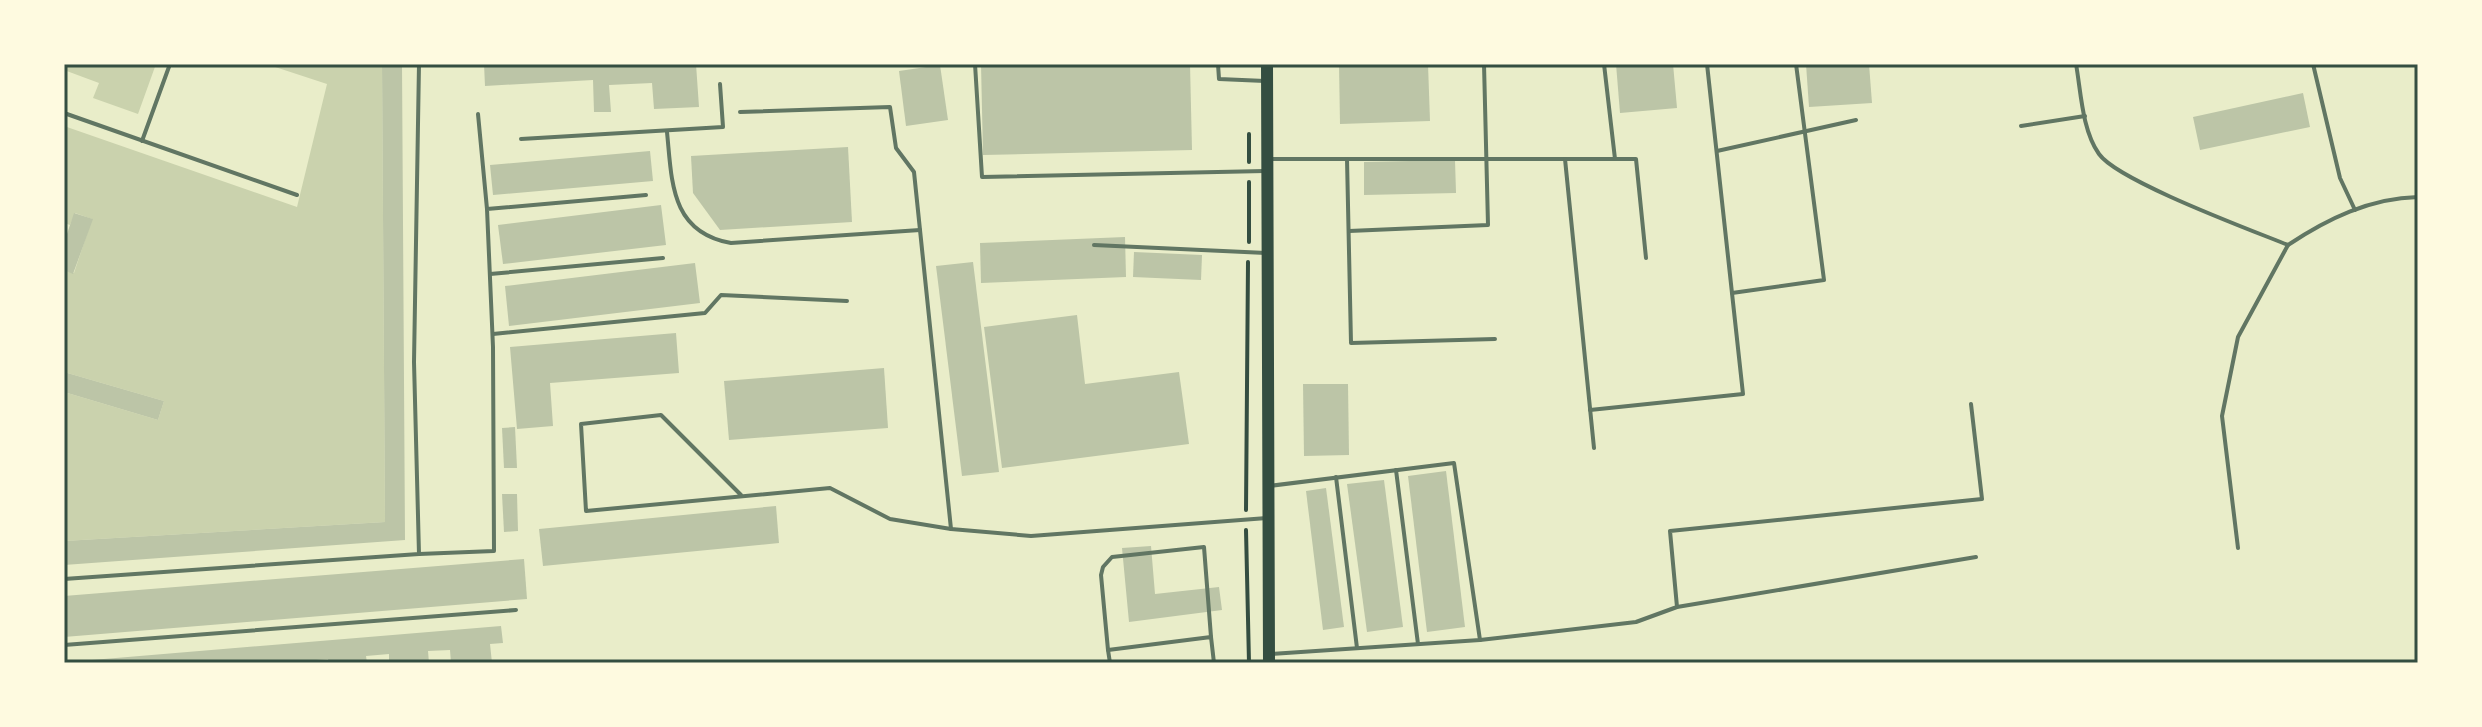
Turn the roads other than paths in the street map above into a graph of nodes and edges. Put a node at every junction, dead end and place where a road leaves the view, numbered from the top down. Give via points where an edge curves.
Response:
1 (170, 64) edge
2 (419, 64) edge
3 (975, 64) edge
4 (1218, 64) edge
5 (1267, 64) edge
6 (1484, 64) edge
7 (1604, 64) edge
8 (1707, 64) edge
9 (1796, 64) edge
10 (2076, 64) edge
11 (2222, 64) edge
12 (2248, 64) edge
13 (2313, 64) edge
14 (1267, 81) junction
15 (720, 84) dead end
16 (740, 112) dead end
17 (64, 113) edge
18 (478, 114) dead end
19 (2085, 116) junction
20 (1856, 120) dead end
21 (2021, 126) dead end
22 (667, 132) junction
23 (1804, 132) junction
24 (521, 139) dead end
25 (142, 141) junction
26 (1717, 151) junction
27 (1347, 159) junction
28 (1486, 159) junction
29 (1565, 159) junction
30 (1615, 159) junction
31 (1268, 165) junction
32 (297, 195) dead end
33 (646, 195) dead end
34 (2418, 197) edge
35 (487, 209) junction
36 (2355, 210) junction
37 (920, 230) junction
38 (1349, 231) junction
39 (1094, 245) dead end
40 (2288, 245) junction
41 (1268, 253) junction
42 (663, 258) dead end
43 (1646, 258) dead end
44 (490, 274) junction
45 (1732, 293) junction
46 (847, 301) dead end
47 (493, 334) junction
48 (1495, 339) dead end
49 (1971, 404) dead end
50 (1590, 410) junction
51 (1594, 448) dead end
52 (1396, 470) junction
53 (1336, 477) junction
54 (1269, 486) junction
55 (741, 495) junction
56 (1268, 518) junction
57 (951, 529) junction
58 (2238, 548) dead end
59 (419, 554) junction
60 (1976, 557) dead end
61 (64, 579) edge
62 (1677, 607) junction
63 (516, 610) dead end
64 (1211, 637) junction
65 (1480, 640) junction
66 (1418, 644) junction
67 (64, 645) edge
68 (1357, 648) junction
69 (1108, 650) junction
70 (1269, 658) edge
71 (1110, 663) edge
72 (1214, 663) edge

1 - 25 lane
2 - 59 lane via 414,362
3 - 31 lane via 982,177 1249,172
4 - 14 lane via 1219,79
5 - 14 main road
6 - 28 lane
7 - 30 lane
8 - 26 lane
9 - 23 lane
10 - 19 lane
11 - 12 lane
13 - 36 lane via 2340,178
14 - 31 main road
15 - 22 lane via 723,127
16 - 37 lane via 890,107 896,148 914,172
17 - 25 lane
18 - 35 lane
19 - 21 lane
19 - 40 lane via 2098,153 2109,165
20 - 23 lane
22 - 24 lane
22 - 37 lane via 676,201 697,229 718,240
23 - 26 lane
23 - 45 lane via 1824,280
25 - 32 lane
26 - 45 lane
27 - 28 lane
27 - 31 lane
27 - 38 lane
28 - 29 lane
28 - 38 lane via 1488,225
29 - 30 lane
29 - 50 lane
30 - 43 lane via 1636,159
31 - 41 main road
33 - 35 lane
34 - 36 lane
35 - 44 lane
36 - 40 lane
37 - 57 lane
38 - 48 lane via 1351,343
39 - 41 lane
40 - 58 lane via 2238,337 2222,416
41 - 54 main road
42 - 44 lane
44 - 47 lane
45 - 50 lane via 1743,394
46 - 47 lane via 721,295 705,313
47 - 59 lane via 494,551
49 - 62 lane via 1982,499 1670,531
50 - 51 lane
52 - 53 lane
52 - 65 lane via 1454,463
52 - 66 lane
53 - 54 lane
53 - 68 lane
54 - 56 main road
55 - 55 lane via 586,511 581,424 661,415
55 - 57 lane via 830,488 890,519
56 - 57 lane via 1031,536
56 - 70 main road
59 - 61 lane
60 - 62 lane
62 - 65 lane via 1636,622
63 - 67 lane
64 - 69 lane
64 - 69 lane via 1204,547 1112,557 1101,575
64 - 72 lane
65 - 66 lane
66 - 68 lane
68 - 70 lane
69 - 71 lane

